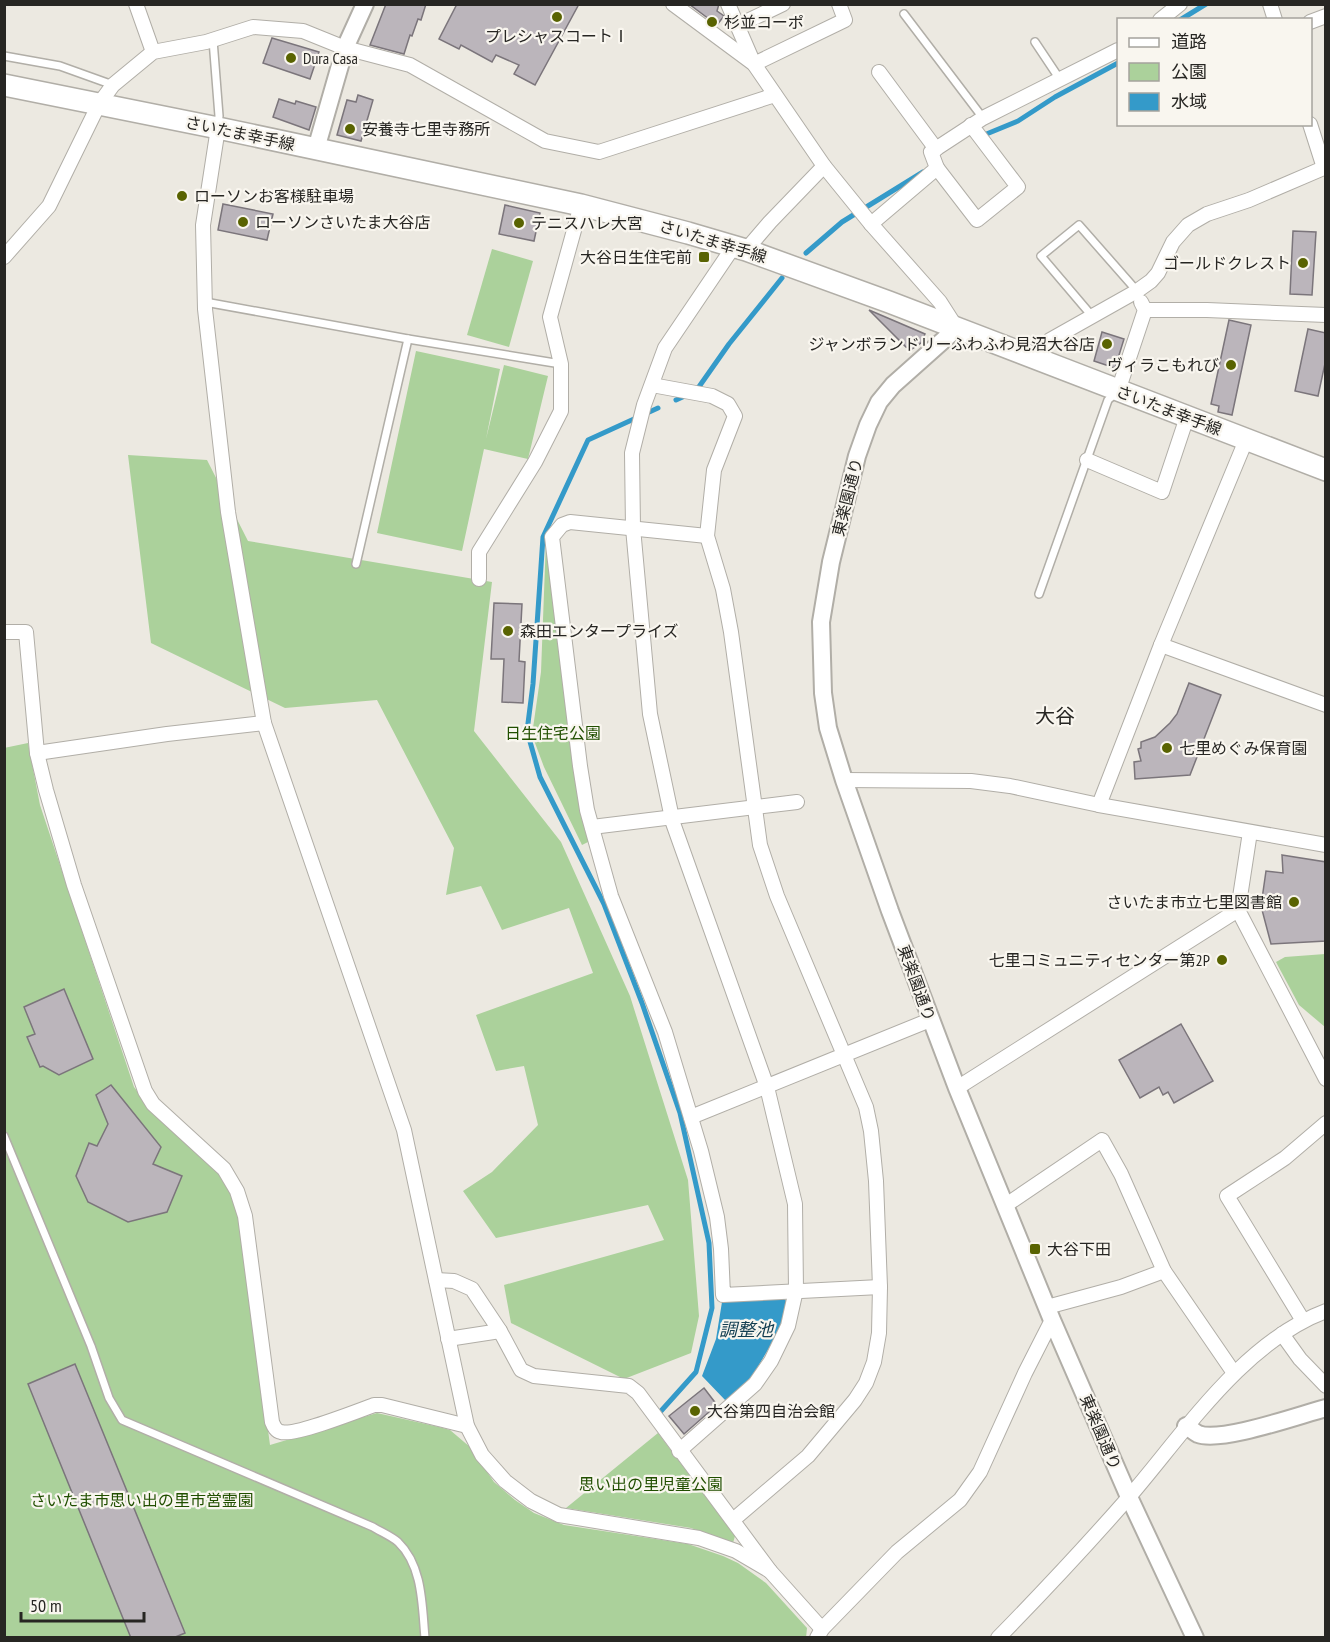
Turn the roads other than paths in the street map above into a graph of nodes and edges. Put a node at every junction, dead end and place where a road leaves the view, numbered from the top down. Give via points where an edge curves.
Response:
1 (136, 4) edge
2 (365, 4) edge
3 (673, 4) edge
4 (728, 4) edge
5 (783, 4) edge
6 (839, 4) edge
7 (1180, 4) edge
8 (904, 14) dead end
9 (1326, 16) edge
10 (1162, 18) edge
11 (1312, 22) edge
12 (737, 26) junction
13 (213, 40) junction
14 (1035, 42) dead end
15 (345, 48) junction
16 (1117, 51) edge
17 (153, 52) junction
18 (4, 56) edge
19 (754, 64) junction
20 (879, 72) dead end
21 (1059, 78) junction
22 (4, 85) edge
23 (113, 85) junction
24 (775, 95) junction
25 (99, 104) junction
26 (977, 122) junction
27 (1311, 126) edge
28 (218, 128) junction
29 (936, 148) junction
30 (316, 149) junction
31 (824, 166) junction
32 (1325, 167) edge
33 (938, 168) junction
34 (581, 206) junction
35 (863, 215) junction
36 (740, 248) junction
37 (4, 257) edge
38 (1137, 291) junction
39 (205, 302) junction
40 (1145, 310) junction
41 (1326, 315) edge
42 (1092, 316) junction
43 (957, 328) junction
44 (408, 339) junction
45 (1035, 358) junction
46 (561, 364) junction
47 (652, 385) junction
48 (1118, 391) junction
49 (1187, 417) junction
50 (1246, 440) junction
51 (1087, 460) junction
52 (1326, 470) edge
53 (633, 528) junction
54 (707, 536) junction
55 (356, 564) dead end
56 (480, 579) dead end
57 (1039, 594) dead end
58 (4, 632) edge
59 (1161, 645) junction
60 (1326, 705) edge
61 (264, 723) junction
62 (37, 753) junction
63 (844, 780) junction
64 (797, 802) dead end
65 (1099, 805) junction
66 (754, 807) junction
67 (672, 818) junction
68 (592, 827) junction
69 (1250, 832) junction
70 (1326, 845) edge
71 (1238, 910) junction
72 (930, 1020) junction
73 (842, 1054) junction
74 (1326, 1079) edge
75 (767, 1087) junction
76 (957, 1088) junction
77 (691, 1117) junction
78 (1326, 1123) edge
79 (4, 1136) edge
80 (1006, 1204) junction
81 (1164, 1270) junction
82 (436, 1280) junction
83 (880, 1287) junction
84 (796, 1290) junction
85 (1326, 1311) edge
86 (1050, 1313) junction
87 (1302, 1319) junction
88 (500, 1331) junction
89 (1282, 1334) junction
90 (448, 1339) junction
91 (1234, 1373) junction
92 (1326, 1386) edge
93 (1326, 1408) edge
94 (467, 1426) junction
95 (1186, 1426) junction
96 (679, 1451) junction
97 (1129, 1497) junction
98 (733, 1520) junction
99 (770, 1571) junction
100 (819, 1633) edge
101 (425, 1638) edge
102 (998, 1638) edge
103 (1195, 1638) edge

1 - 17 street
2 - 15 street
3 - 19 street
4 - 12 street
5 - 12 street
6 - 19 street via 845,20
7 - 10 street
8 - 26 lane
9 - 11 street
12 - 19 street
13 - 15 street via 253,27 303,32
13 - 17 street
13 - 28 lane
14 - 21 lane
15 - 24 street via 410,65 545,141 599,152
15 - 30 street
16 - 21 street
17 - 23 street
18 - 23 lane via 60,66
19 - 24 street
20 - 29 street
21 - 26 street
22 - 25 main road, さいたま幸手線
23 - 25 street
24 - 31 street
25 - 28 main road, さいたま幸手線
25 - 37 street via 50,206
26 - 29 street
26 - 33 street via 1018,188 976,220
27 - 32 street
28 - 30 main road, さいたま幸手線
28 - 39 street via 203,225
29 - 33 street via 931,152
30 - 34 main road, さいたま幸手線
31 - 35 street
31 - 36 street
32 - 38 street via 1188,225 1173,242 1158,273
33 - 35 street
34 - 36 main road, さいたま幸手線
34 - 46 street via 550,317
35 - 43 street via 940,302
36 - 43 main road, さいたま幸手線
36 - 47 street via 665,348
38 - 40 street
38 - 42 street
38 - 42 lane via 1079,225 1041,256
39 - 44 lane
39 - 61 street via 228,512
40 - 41 street
40 - 48 street
42 - 45 street via 1050,340
43 - 45 main road, さいたま幸手線
43 - 63 street, 東楽園通り via 879,402 857,456 821,622 823,693 832,747
44 - 46 lane
44 - 55 lane
45 - 48 main road, さいたま幸手線
46 - 56 street via 561,411 535,462 479,552
47 - 53 street via 632,453
47 - 54 street via 712,396 728,404 735,416 714,470
48 - 49 main road, さいたま幸手線
48 - 51 lane via 1108,400
49 - 50 main road, さいたま幸手線
49 - 51 street via 1162,492
50 - 52 main road, さいたま幸手線
50 - 59 street
51 - 57 lane
53 - 54 street
53 - 67 street via 650,714
53 - 68 street via 570,522 552,537 580,766
54 - 66 street via 731,632
58 - 62 street via 26,632
59 - 60 street
59 - 65 street
61 - 62 street
61 - 82 street via 404,1130
62 - 94 street via 56,828 145,1091 153,1104 224,1169 237,1191 245,1216 275,1428 295,1432 374,1405
63 - 65 street via 971,781
63 - 72 street, 東楽園通り
64 - 66 street
65 - 69 street
66 - 67 street
66 - 73 street via 760,845 777,896
67 - 68 street
67 - 75 street
68 - 77 street via 610,896 665,1032
69 - 70 street
69 - 71 street
71 - 74 street
71 - 76 street
72 - 73 street
72 - 76 street, 東楽園通り
73 - 75 street
73 - 83 street via 866,1107 871,1131
75 - 77 street
75 - 84 street via 795,1204
76 - 80 street, 東楽園通り
77 - 84 street via 717,1217 723,1295
78 - 87 street via 1285,1158 1227,1196
79 - 101 lane via 92,1346 109,1398 122,1420 373,1527 398,1542 420,1584
80 - 81 street via 1102,1140
80 - 86 street, 東楽園通り
81 - 86 street
81 - 91 street
82 - 88 street via 454,1281 472,1289
82 - 90 street
83 - 84 street
83 - 98 street via 879,1333 866,1383 808,1456
84 - 96 street via 788,1326 771,1362 755,1384
85 - 87 street
86 - 97 street, 東楽園通り
86 - 100 street via 980,1472 960,1500 897,1552
87 - 89 street
88 - 90 street
88 - 96 street via 521,1370 534,1376 629,1386 639,1393
89 - 91 street
89 - 92 street
90 - 94 street
91 - 95 street
93 - 95 street via 1224,1435 1199,1434
94 - 99 street via 482,1455 505,1481 531,1501 559,1515 699,1538 736,1551
95 - 97 street
96 - 98 street
97 - 102 street
97 - 103 street, 東楽園通り
98 - 99 street
99 - 100 street

